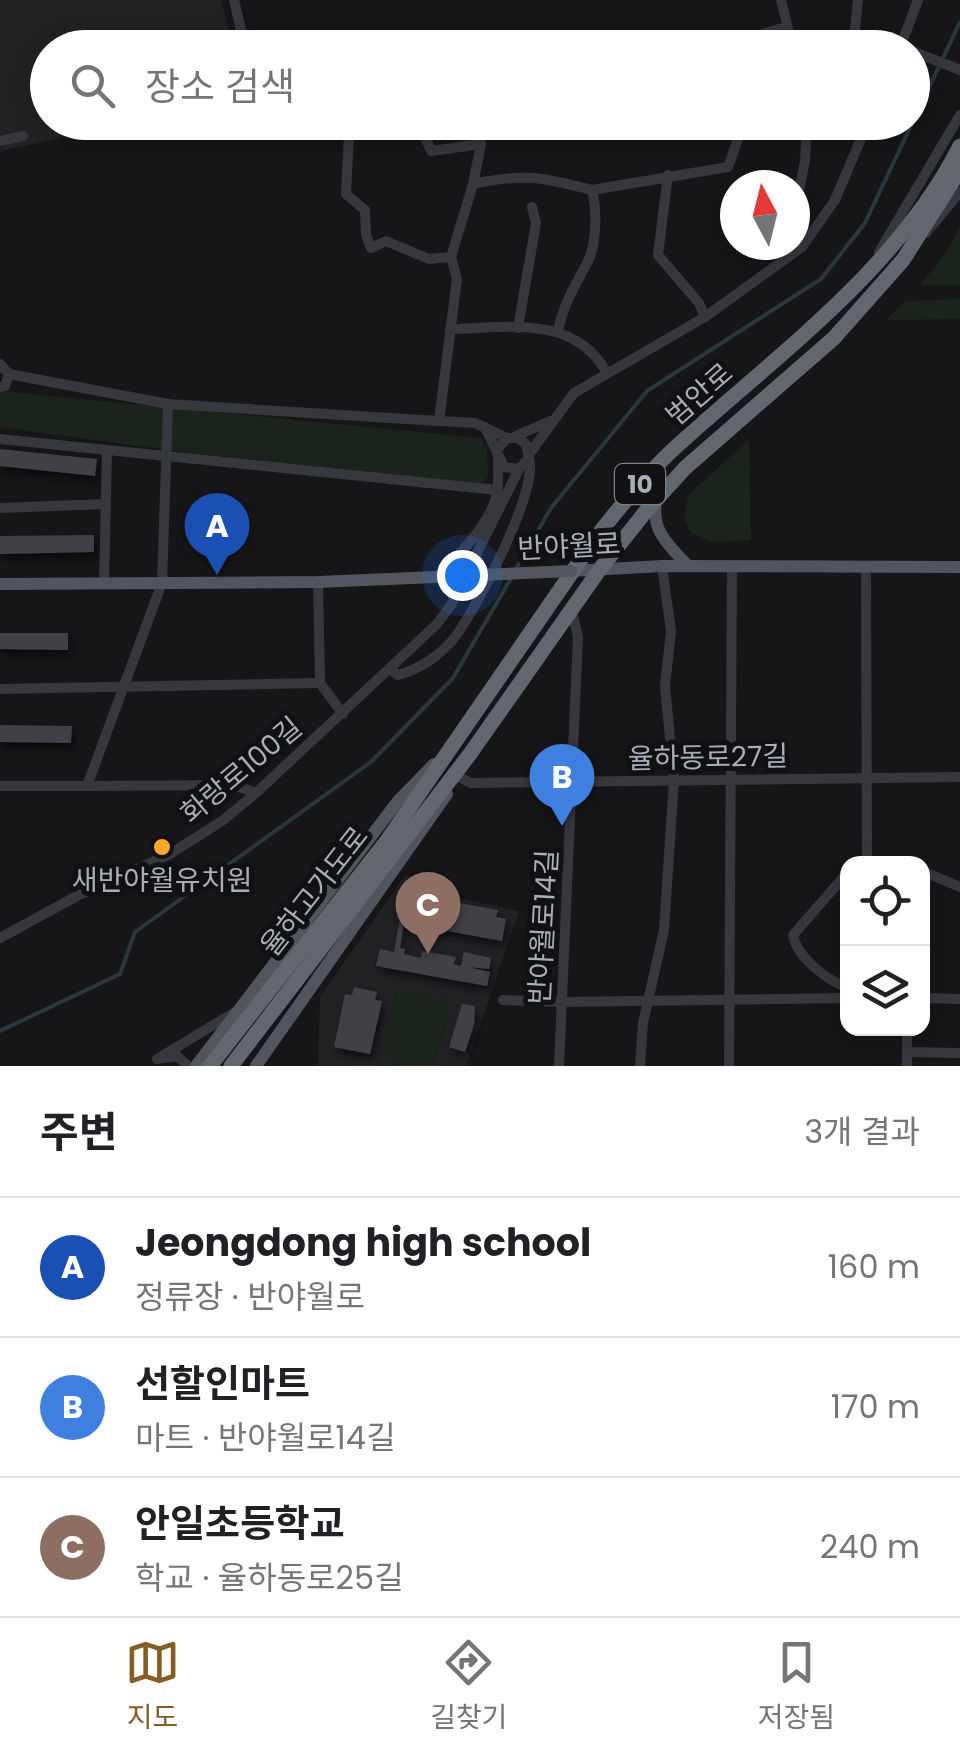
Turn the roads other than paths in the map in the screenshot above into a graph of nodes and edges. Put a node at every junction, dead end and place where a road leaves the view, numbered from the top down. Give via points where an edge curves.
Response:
1 (234, 0) edge
2 (781, 0) edge
3 (858, 0) edge
4 (918, 0) edge
5 (786, 27) junction
6 (241, 30) edge
7 (776, 30) edge
8 (787, 30) edge
9 (855, 30) edge
10 (908, 30) edge
11 (930, 58) edge
12 (960, 70) edge
13 (960, 116) edge
14 (23, 136) dead end
15 (348, 140) edge
16 (426, 140) edge
17 (738, 140) edge
18 (806, 140) edge
19 (860, 140) edge
20 (0, 141) edge
21 (960, 146) edge
22 (803, 170) edge
23 (960, 170) edge
24 (668, 175) junction
25 (473, 184) junction
26 (592, 190) junction
27 (960, 192) edge
28 (532, 207) dead end
29 (450, 257) junction
30 (903, 260) junction
31 (785, 262) joint
32 (873, 264) junction
33 (705, 317) junction
34 (450, 328) junction
35 (518, 328) junction
36 (558, 331) junction
37 (0, 364) edge
38 (607, 372) junction
39 (10, 374) junction
40 (0, 387) edge
41 (168, 404) junction
42 (551, 420) junction
43 (439, 421) junction
44 (484, 426) junction
45 (510, 438) junction
46 (0, 439) edge
47 (107, 451) junction
48 (498, 454) junction
49 (529, 456) junction
50 (164, 458) junction
51 (519, 469) junction
52 (497, 490) junction
53 (656, 500) junction
54 (106, 504) junction
55 (0, 508) edge
56 (662, 566) junction
57 (688, 566) junction
58 (732, 566) junction
59 (866, 566) junction
60 (960, 567) edge
61 (600, 568) junction
62 (571, 570) junction
63 (486, 575) junction
64 (458, 576) junction
65 (436, 577) junction
66 (318, 582) junction
67 (162, 583) junction
68 (0, 584) edge
69 (104, 584) junction
70 (572, 611) junction
71 (391, 670) junction
72 (320, 683) junction
73 (125, 687) junction
74 (0, 689) edge
75 (343, 714) junction
76 (454, 744) junction
77 (470, 754) junction
78 (459, 777) junction
79 (960, 777) edge
80 (867, 778) junction
81 (674, 780) junction
82 (732, 780) junction
83 (573, 782) junction
84 (0, 786) edge
85 (87, 786) junction
86 (256, 794) junction
87 (867, 856) edge
88 (930, 874) edge
89 (840, 881) edge
90 (960, 887) edge
91 (0, 938) edge
92 (840, 985) edge
93 (840, 998) edge
94 (930, 998) edge
95 (960, 999) edge
96 (503, 1000) dead end
97 (731, 1000) junction
98 (647, 1001) junction
99 (562, 1002) junction
100 (240, 1008) junction
101 (907, 1036) edge
102 (907, 1052) junction
103 (960, 1053) edge
104 (157, 1059) junction
105 (235, 1061) edge
106 (145, 1066) edge
107 (188, 1066) edge
108 (196, 1066) edge
109 (210, 1066) edge
110 (256, 1066) edge
111 (559, 1066) edge
112 (640, 1066) edge
113 (729, 1066) edge
114 (907, 1066) edge

1 - 6 street
2 - 5 street
3 - 9 street
4 - 10 street
5 - 7 street
5 - 8 street
11 - 12 street
13 - 32 street
14 - 20 street
15 - 29 street via 346,194 366,210 371,248 386,241 430,259
16 - 25 street via 430,152 480,144
17 - 24 street via 728,167
18 - 22 street
19 - 31 street via 827,216
21 - 32 highway, 범안로 / 10 via 942,182
23 - 30 highway, 범안로 / 10
24 - 26 street
24 - 33 street via 658,255
25 - 26 street via 537,176
25 - 29 street
26 - 36 street via 589,260
27 - 30 street
28 - 35 street via 536,223
29 - 34 street via 457,279
30 - 53 highway, 범안로 / 10 via 834,338
31 - 33 street
32 - 62 highway, 범안로 / 10 via 676,447
33 - 38 street
34 - 35 street
34 - 43 street
35 - 36 street
36 - 38 street via 592,350
37 - 39 street
38 - 42 street via 574,393
39 - 40 street
39 - 41 street
41 - 43 street
41 - 50 street
42 - 45 street
42 - 49 street
43 - 44 street
44 - 45 street
44 - 48 street
45 - 48 street
45 - 49 street via 526,444
46 - 47 street
47 - 50 street
47 - 54 street
48 - 51 street via 504,467
48 - 52 street
49 - 51 street
49 - 71 street via 532,470 501,555 460,629 425,664 398,675
50 - 52 street
50 - 67 street
51 - 63 street via 476,554
52 - 65 street via 481,525
53 - 57 main road via 653,518
53 - 61 highway, 범안로 / 10
54 - 55 street
54 - 69 street
56 - 57 main road, 반야월로
56 - 61 main road, 반야월로
56 - 81 street
57 - 58 main road, 반야월로
58 - 59 main road, 반야월로
58 - 82 street
59 - 60 main road, 반야월로
59 - 80 street
61 - 62 main road, 반야월로
61 - 70 highway, 범안로 / 10
62 - 63 main road, 반야월로, bridge
62 - 76 highway, 범안로 / 10
63 - 64 main road, 반야월로, bridge
64 - 65 main road, 반야월로
64 - 71 street, 화랑로100길 via 446,613
65 - 66 main road, 반야월로
66 - 67 main road, 반야월로
66 - 72 street
67 - 69 main road, 반야월로
67 - 73 street
68 - 69 main road, 반야월로
70 - 77 highway, 범안로 / 10
70 - 83 street, 반야월로14길 via 578,637
71 - 75 street, 화랑로100길
72 - 73 street
72 - 75 street
73 - 74 street
73 - 85 street
75 - 86 street, 화랑로100길
76 - 100 main road via 398,800
76 - 109 highway, 율하고가도로 / 10
77 - 78 main road
77 - 105 highway, 율하고가도로 / 10
78 - 83 street, 율하동로27길 via 471,783
78 - 110 main road
79 - 80 street, 율하동로27길
80 - 82 street, 율하동로27길
80 - 87 street
81 - 82 street, 율하동로27길
81 - 83 street, 율하동로27길
81 - 98 street via 664,930
82 - 97 street
83 - 99 street, 반야월로14길
84 - 85 street
85 - 86 street via 234,785
86 - 91 street, 화랑로100길 via 184,846
88 - 90 street
89 - 92 street via 794,930 793,942
93 - 97 street
94 - 95 street
96 - 99 street
97 - 98 street
97 - 113 street
98 - 99 street
98 - 112 street
99 - 111 street, 반야월로14길
100 - 104 street
100 - 108 main road
101 - 102 street
102 - 103 street
102 - 114 street
104 - 106 street
104 - 107 street via 177,1056

